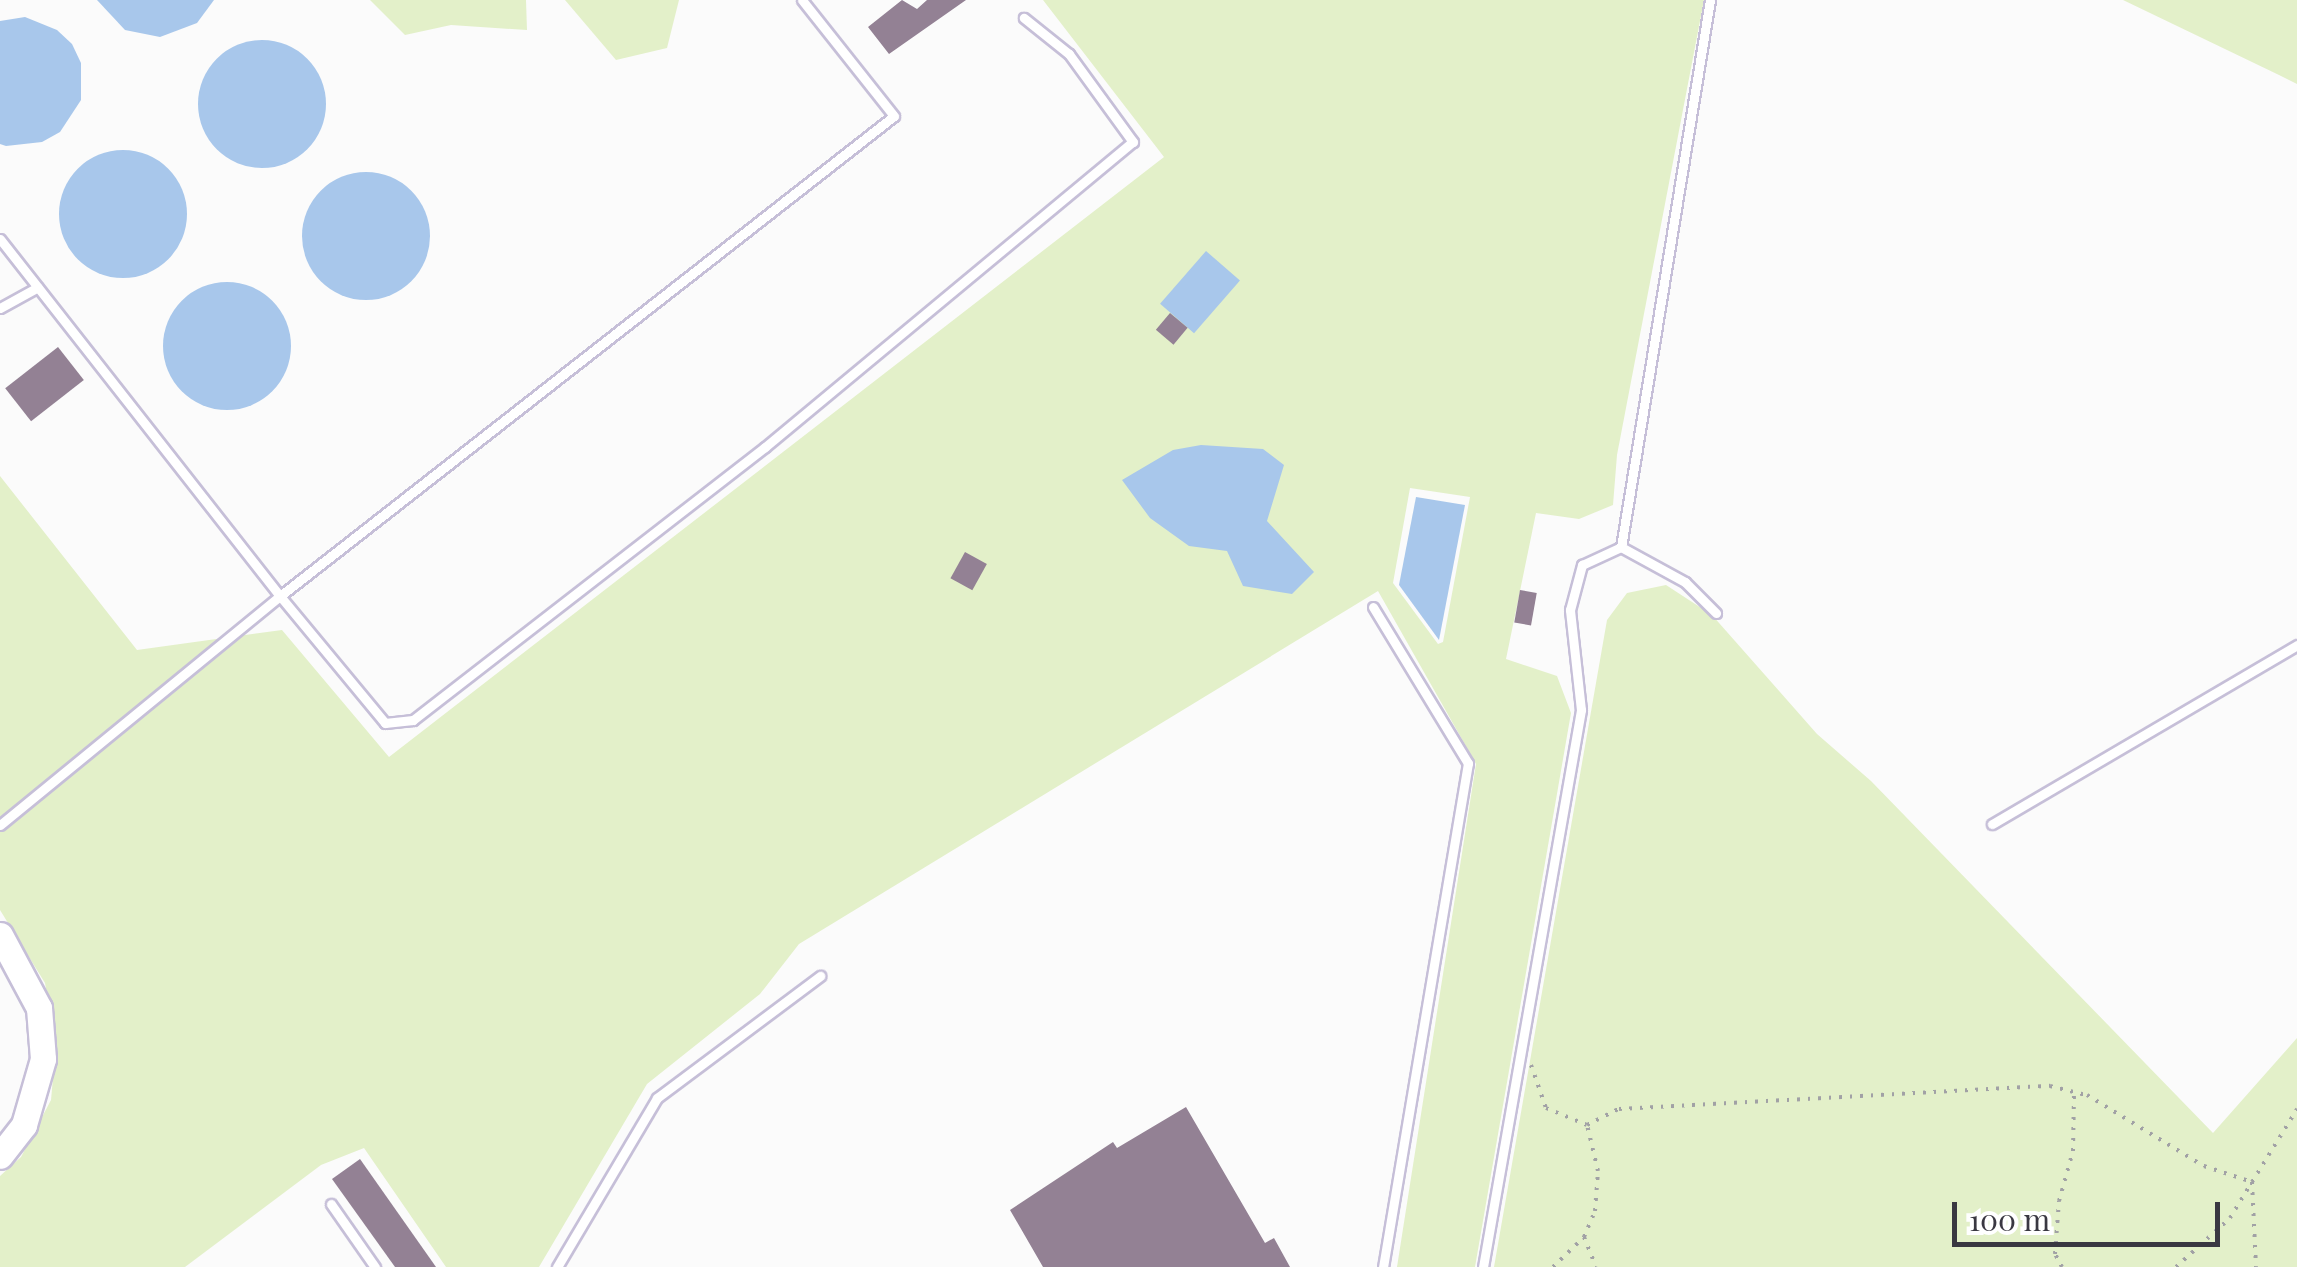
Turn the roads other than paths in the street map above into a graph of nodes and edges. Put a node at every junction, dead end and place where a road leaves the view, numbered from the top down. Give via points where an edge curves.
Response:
1 (802, 0) edge
2 (1710, 0) edge
3 (1024, 18) dead end
4 (0, 239) edge
5 (38, 287) junction
6 (0, 308) edge
7 (1621, 547) junction
8 (280, 596) junction
9 (1373, 606) dead end
10 (1716, 613) dead end
11 (2297, 646) edge
12 (1992, 824) dead end
13 (0, 825) edge
14 (0, 935) edge
15 (820, 976) dead end
16 (0, 1156) edge
17 (331, 1204) dead end
18 (375, 1267) edge
19 (557, 1267) edge
20 (1384, 1267) edge
21 (1483, 1267) edge

1 - 8 lane via 894,116
2 - 7 lane
3 - 8 lane via 1069,54 1133,142 1117,162 704,494 413,720 385,723
4 - 5 lane
5 - 6 lane
5 - 8 lane
7 - 10 lane via 1685,582
7 - 21 lane via 1582,565 1570,610 1581,710
8 - 13 lane
9 - 20 lane via 1468,763
11 - 12 lane
14 - 16 street via 39,1008 43,1045 32,1104
15 - 19 lane via 657,1098
17 - 18 lane

